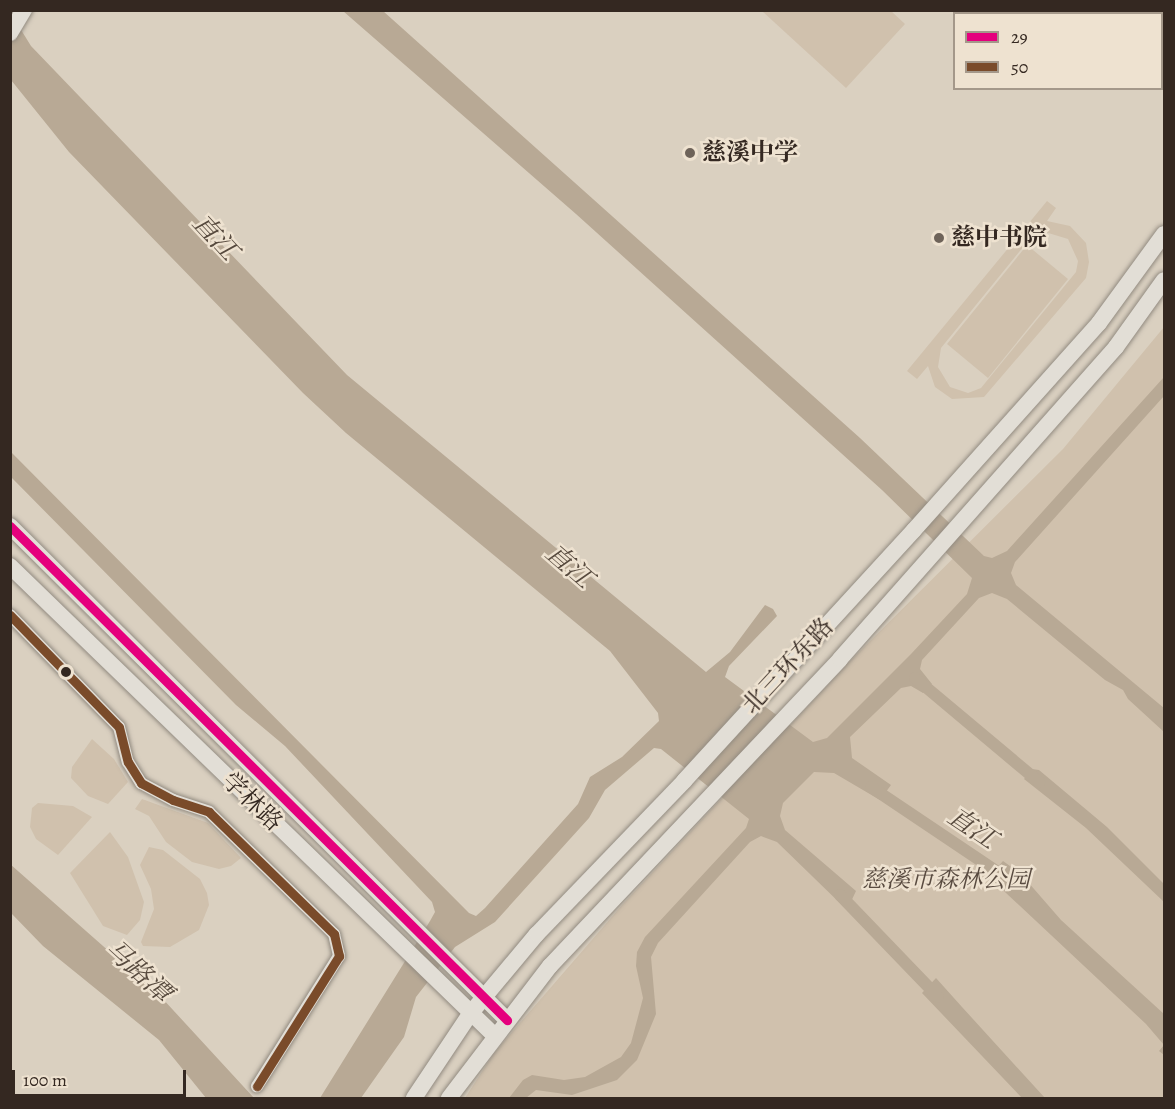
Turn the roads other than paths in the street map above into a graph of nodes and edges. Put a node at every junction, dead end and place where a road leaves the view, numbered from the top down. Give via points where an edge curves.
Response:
1 (24, 10) edge
2 (10, 33) edge
3 (1164, 234) edge
4 (1164, 280) edge
5 (10, 526) edge
6 (10, 566) edge
7 (10, 615) edge
8 (484, 998) junction
9 (471, 1014) junction
10 (507, 1020) junction
11 (495, 1036) junction
12 (257, 1086) dead end
13 (414, 1098) edge
14 (449, 1098) edge

1 - 2 main road
3 - 8 main road, 北三环东路 via 1099,323 684,781 537,934
4 - 10 main road, 北三环东路 via 1116,347 790,713 550,966
5 - 8 main road, 学林路
6 - 9 main road, 学林路
7 - 12 street via 119,727 128,762 141,783 173,800 209,812 334,934 339,956
8 - 9 main road, 北三环东路
8 - 10 main road, 学林路
9 - 11 main road, 学林路
9 - 13 main road, 北三环东路
10 - 11 main road, 北三环东路
11 - 14 main road, 北三环东路

